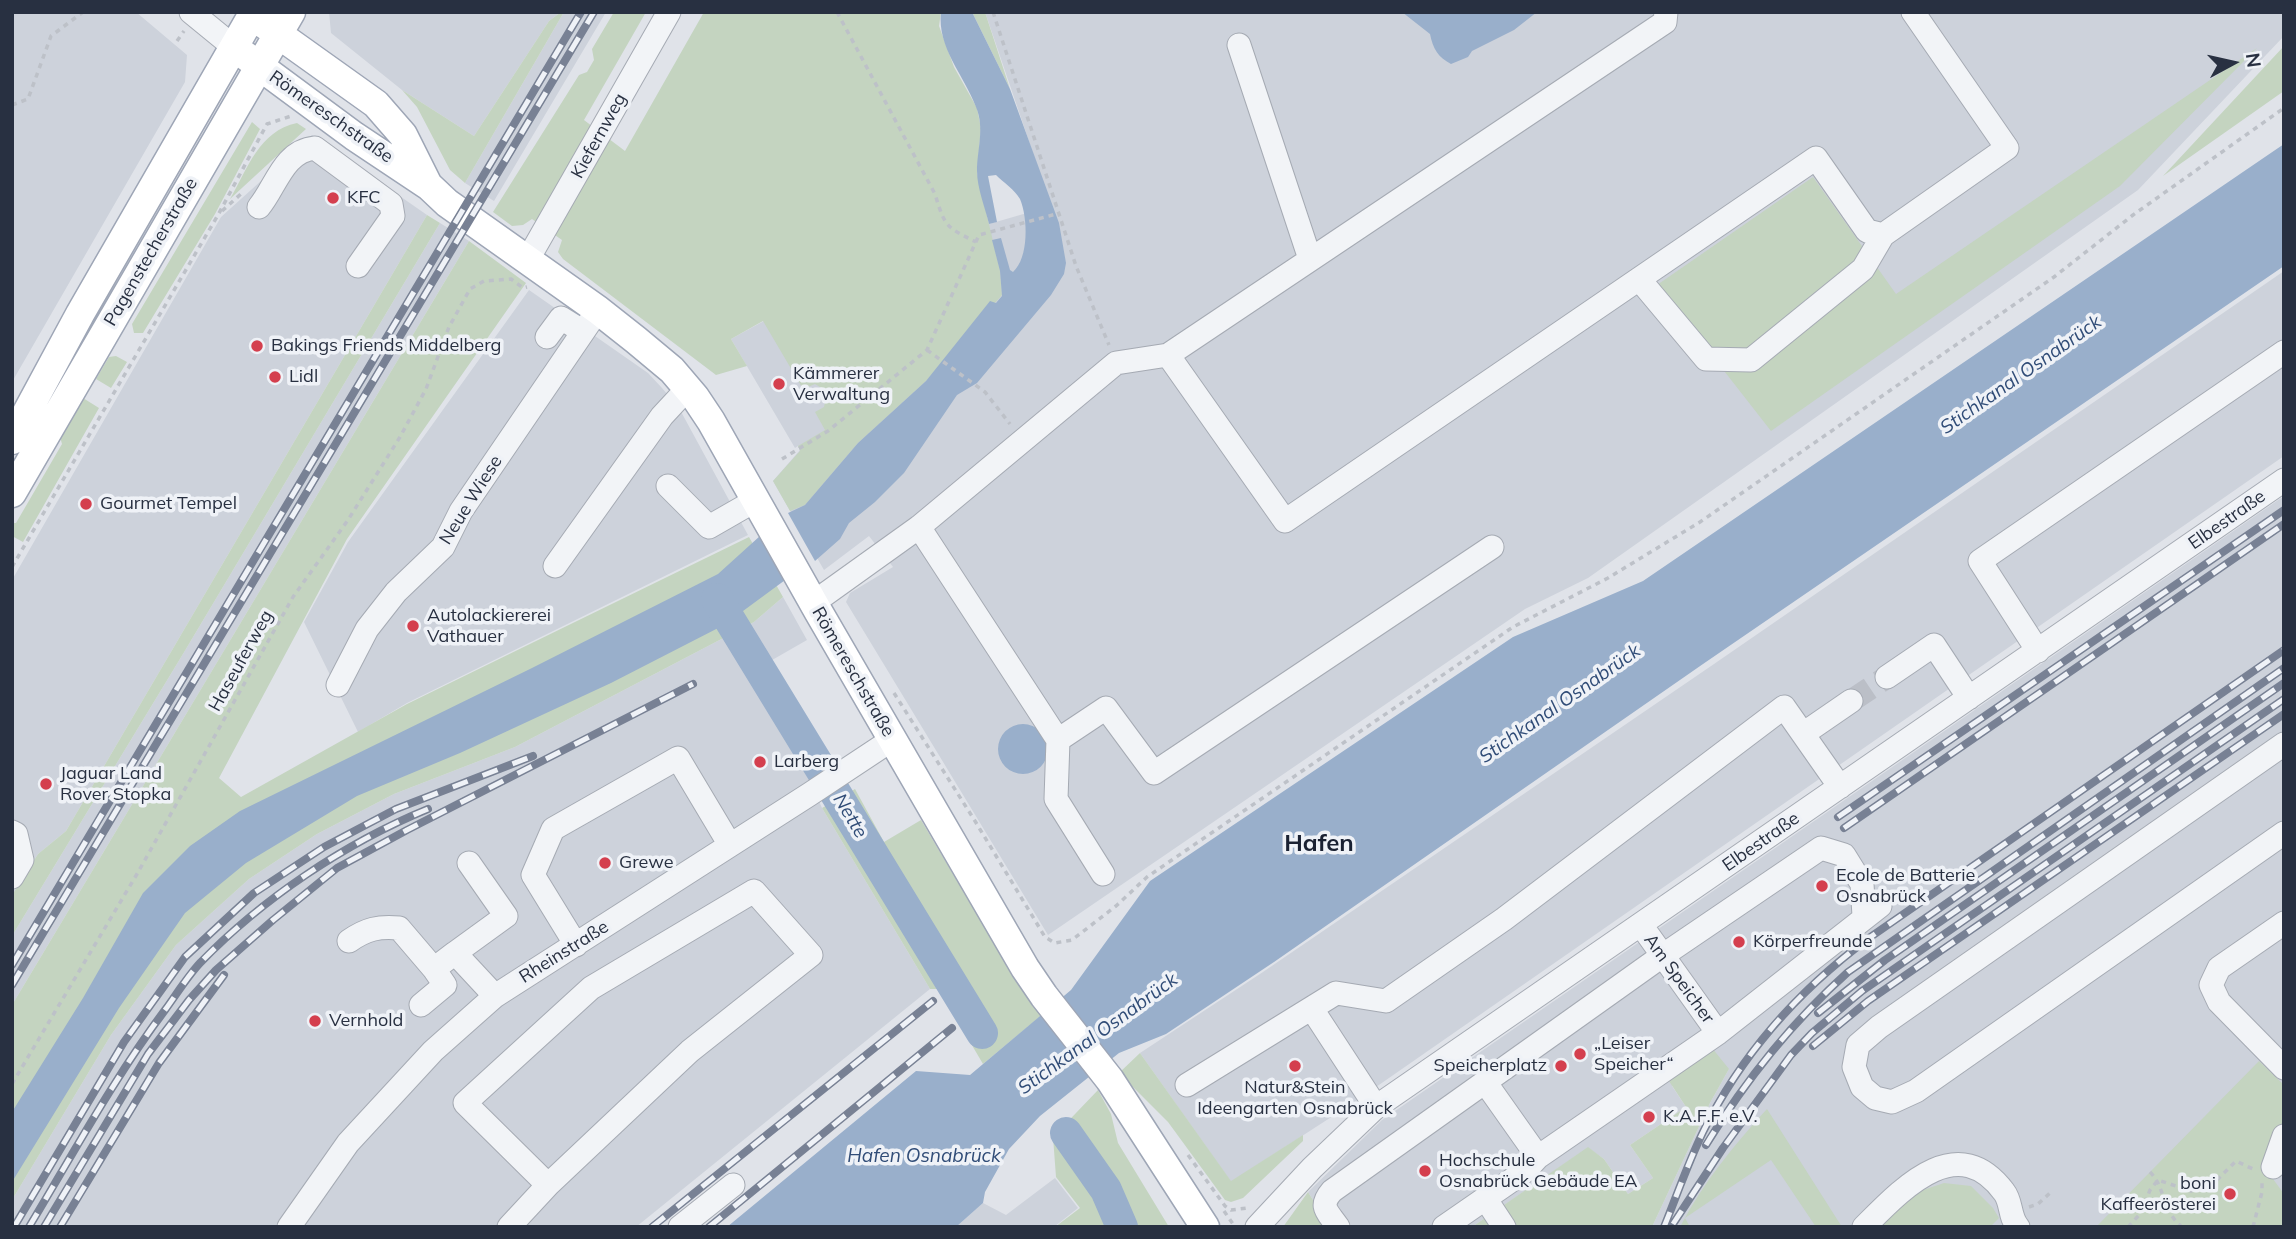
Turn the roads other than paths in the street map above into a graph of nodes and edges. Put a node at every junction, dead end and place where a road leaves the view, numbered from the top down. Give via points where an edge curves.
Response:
1 (191, 12) edge
2 (668, 12) edge
3 (1666, 12) edge
4 (1913, 12) edge
5 (252, 13) edge
6 (284, 24) edge
7 (1239, 45) dead end
8 (235, 48) junction
9 (259, 66) junction
10 (429, 186) junction
11 (258, 207) dead end
12 (1883, 235) junction
13 (1310, 259) junction
14 (358, 265) dead end
15 (519, 269) junction
16 (1639, 279) junction
17 (590, 320) junction
18 (547, 337) dead end
19 (2284, 352) edge
20 (1168, 355) junction
21 (688, 388) junction
22 (12, 440) edge
23 (2284, 480) edge
24 (668, 486) dead end
25 (12, 494) edge
26 (757, 500) junction
27 (919, 527) junction
28 (1492, 547) dead end
29 (555, 566) dead end
30 (813, 603) junction
31 (2038, 651) junction
32 (1887, 677) tunnel mouth
33 (338, 685) dead end
34 (1969, 698) junction
35 (1851, 701) tunnel mouth
36 (1803, 734) junction
37 (892, 738) junction
38 (1058, 740) junction
39 (2284, 744) edge
40 (1840, 787) junction
41 (12, 832) edge
42 (2284, 833) edge
43 (730, 845) junction
44 (469, 863) dead end
45 (1103, 874) dead end
46 (12, 877) edge
47 (2284, 923) edge
48 (1641, 925) junction
49 (349, 941) dead end
50 (576, 944) junction
51 (455, 953) junction
52 (1662, 956) junction
53 (435, 969) junction
54 (495, 996) junction
55 (421, 1005) dead end
56 (1312, 1009) junction
57 (1718, 1033) junction
58 (2284, 1068) edge
59 (1485, 1082) junction
60 (1187, 1085) dead end
61 (1376, 1107) junction
62 (2284, 1136) edge
63 (1538, 1157) junction
64 (2273, 1167) dead end
65 (548, 1185) junction
66 (733, 1185) dead end
67 (1485, 1198) junction
68 (520, 1223) edge
69 (289, 1227) edge
70 (680, 1227) edge
71 (1205, 1227) edge
72 (1257, 1227) edge
73 (1338, 1227) edge
74 (1444, 1227) edge
75 (1504, 1227) edge
76 (1864, 1227) edge
77 (2018, 1227) edge

1 - 8 street
2 - 15 street, Kiefernweg
3 - 13 street via 1665,22
4 - 12 street via 2007,148
5 - 6 main road, Römereschstraße
5 - 8 main road, Pagenstecherstraße
6 - 9 main road, Pagenstecherstraße
6 - 10 main road, Römereschstraße via 376,104 403,135
7 - 13 street
8 - 9 main road, Römereschstraße
8 - 22 main road, Pagenstecherstraße
9 - 10 main road, Römereschstraße
9 - 25 main road, Pagenstecherstraße
10 - 15 main road, Römereschstraße
11 - 14 street via 279,171 304,149 315,148 391,204 393,216
12 - 16 street via 1867,231 1816,158
12 - 16 street via 1863,269 1751,360 1706,359
13 - 20 street
15 - 17 main road, Römereschstraße
16 - 20 street via 1285,521
17 - 18 street via 561,317
17 - 21 main road, Römereschstraße via 672,370
17 - 33 street, Neue Wiese via 461,511 443,547 366,629
19 - 31 street via 1980,561
20 - 27 street via 1116,363
21 - 26 main road, Römereschstraße
21 - 29 street via 662,416
23 - 31 street, Elbestraße
24 - 26 street via 709,527
26 - 30 main road, Römereschstraße
27 - 30 street
27 - 38 street
28 - 38 street via 1154,773 1106,708
30 - 37 main road, Römereschstraße
31 - 34 street, Elbestraße
32 - 34 street via 1934,645
34 - 40 street, Elbestraße
35 - 36 street
36 - 40 street
36 - 56 street via 1784,707 1504,919 1386,1001 1336,993
37 - 43 street, Rheinstraße
37 - 71 main road, Römereschstraße via 1025,968 1110,1080
38 - 45 street via 1056,799
39 - 42 street via 1879,1027 1858,1045 1854,1067 1862,1087 1875,1098 1892,1102 1916,1091
40 - 48 street, Elbestraße
41 - 46 street via 22,860
43 - 50 street, Rheinstraße
43 - 50 street via 678,758 553,829 533,875
44 - 51 street via 506,916
47 - 58 street via 2219,968 2211,985 2219,1002
48 - 52 street, Am Speicher
48 - 61 street, Elbestraße
49 - 53 street via 380,926 399,928
50 - 54 street, Rheinstraße
51 - 53 street
51 - 54 street
52 - 57 street, Am Speicher
52 - 57 street, Am Speicher via 1821,848 1844,855 1872,911
52 - 59 street
53 - 55 street via 445,985
54 - 69 street, Rheinstraße via 433,1051 348,1143
56 - 60 street
56 - 61 street
57 - 63 street, Am Speicher
59 - 63 street
59 - 73 street via 1332,1191 1324,1206
61 - 72 street, Elbestraße
62 - 64 street
63 - 67 street, Am Speicher
65 - 65 street via 690,1051 811,955 754,891 591,988 464,1103
65 - 68 street
66 - 70 street
67 - 74 street, Am Speicher
67 - 75 street
76 - 77 street via 1905,1186 1935,1168 1961,1164 1984,1170 2006,1194

